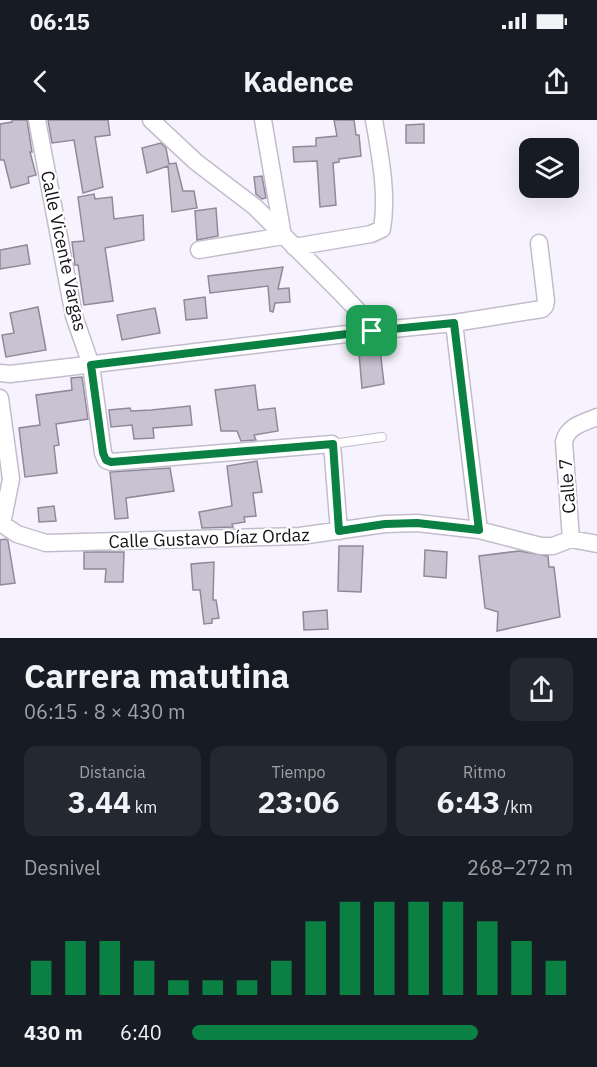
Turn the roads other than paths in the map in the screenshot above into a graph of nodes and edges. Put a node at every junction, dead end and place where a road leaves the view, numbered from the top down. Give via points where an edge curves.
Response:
1 (37, 120) edge
2 (151, 120) edge
3 (263, 120) edge
4 (374, 120) edge
5 (288, 242) junction
6 (539, 243) dead end
7 (199, 250) dead end
8 (454, 323) junction
9 (372, 331) junction
10 (91, 365) junction
11 (0, 374) edge
12 (0, 398) edge
13 (597, 417) edge
14 (382, 437) dead end
15 (333, 444) junction
16 (1, 524) edge
17 (479, 530) junction
18 (339, 531) junction
19 (571, 539) junction
20 (597, 544) edge

1 - 10 street, Calle Vicente Vargas via 74,316
2 - 5 street via 196,162 255,207
3 - 5 street
4 - 5 street via 382,162 382,229 371,234
5 - 7 street
5 - 9 street via 361,314
6 - 8 street via 545,306 542,309
8 - 9 street
8 - 17 street
9 - 10 street
10 - 11 street
10 - 15 street, Calle Vicente Vargas via 103,453 111,462
12 - 16 street via 11,479
13 - 19 street, Calle 7 via 571,429 564,442
14 - 15 lane
15 - 18 street
16 - 18 street, Calle Gustavo Díaz Ordaz via 16,534 46,543 300,536
17 - 18 street, Calle Gustavo Díaz Ordaz via 417,523
17 - 19 street, Calle Gustavo Díaz Ordaz via 542,546
19 - 20 street, Calle Gustavo Díaz Ordaz

